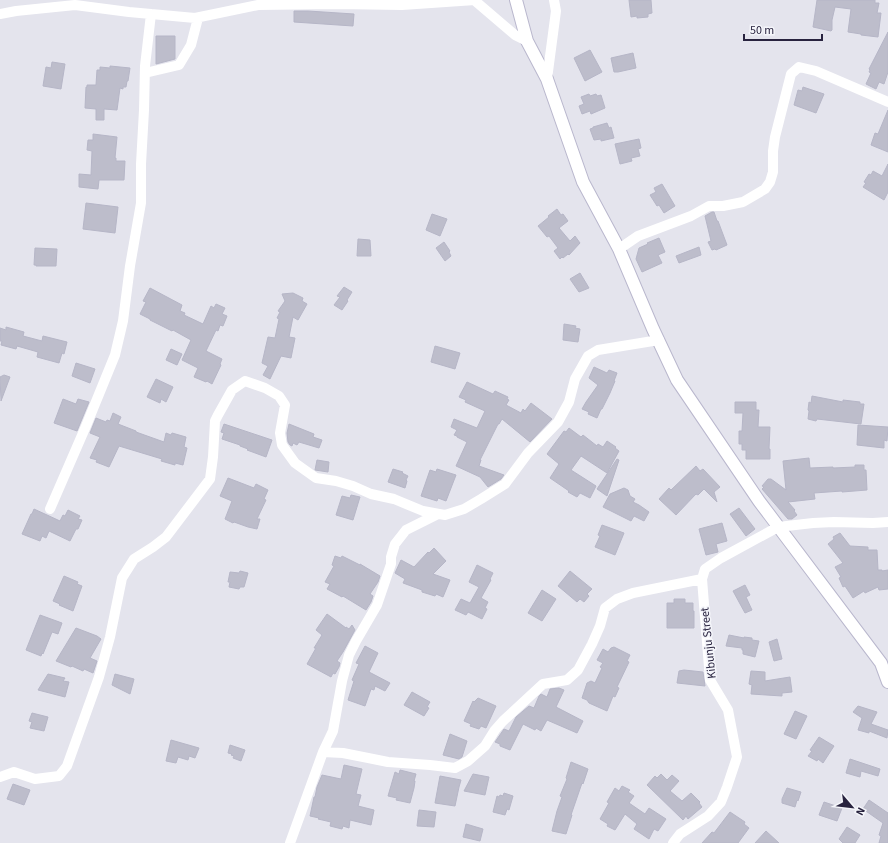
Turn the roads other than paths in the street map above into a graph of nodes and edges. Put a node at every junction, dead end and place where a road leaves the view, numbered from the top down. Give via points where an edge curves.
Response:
1 (474, 0) edge
2 (516, 0) edge
3 (554, 0) edge
4 (0, 14) edge
5 (151, 14) junction
6 (198, 18) junction
7 (528, 41) junction
8 (145, 73) junction
9 (548, 79) junction
10 (888, 102) edge
11 (619, 249) junction
12 (659, 340) junction
13 (50, 509) dead end
14 (438, 514) junction
15 (888, 522) edge
16 (778, 527) junction
17 (702, 579) junction
18 (888, 682) edge
19 (323, 752) junction
20 (0, 777) edge
21 (290, 843) edge
22 (673, 843) edge

1 - 6 street via 402,5 258,5
1 - 7 street via 515,34
2 - 7 street
3 - 9 street via 556,11
4 - 5 street via 75,6
5 - 6 street
5 - 8 street
6 - 8 street via 191,45 179,65
7 - 9 street
8 - 13 street via 140,203 123,321 115,355
9 - 11 street via 583,182
10 - 11 street via 816,71 799,67 791,74 789,81 774,137 773,172 765,189 743,202 709,206 638,236
11 - 12 street
12 - 14 street via 598,350 588,356 575,379 569,402 558,422 528,453 505,484 464,509 444,515
12 - 16 street via 677,380
14 - 19 street via 406,530 395,544 377,605 349,655 333,731
14 - 20 street via 353,486 316,478 295,463 282,445 280,433 285,405 279,396 245,381 232,390 215,421 210,479 166,537 134,559 122,578 99,677 67,766 59,776 35,779 14,772
15 - 16 street via 827,522
16 - 17 street via 705,569
16 - 18 street via 881,663
17 - 19 street via 634,592 605,608 600,626 578,670 567,680 543,684 494,730 485,746 468,761 455,768 388,762 343,753
17 - 22 street, Kibunju Street via 710,680 728,710 737,757 721,802 708,816 680,834
19 - 21 street

